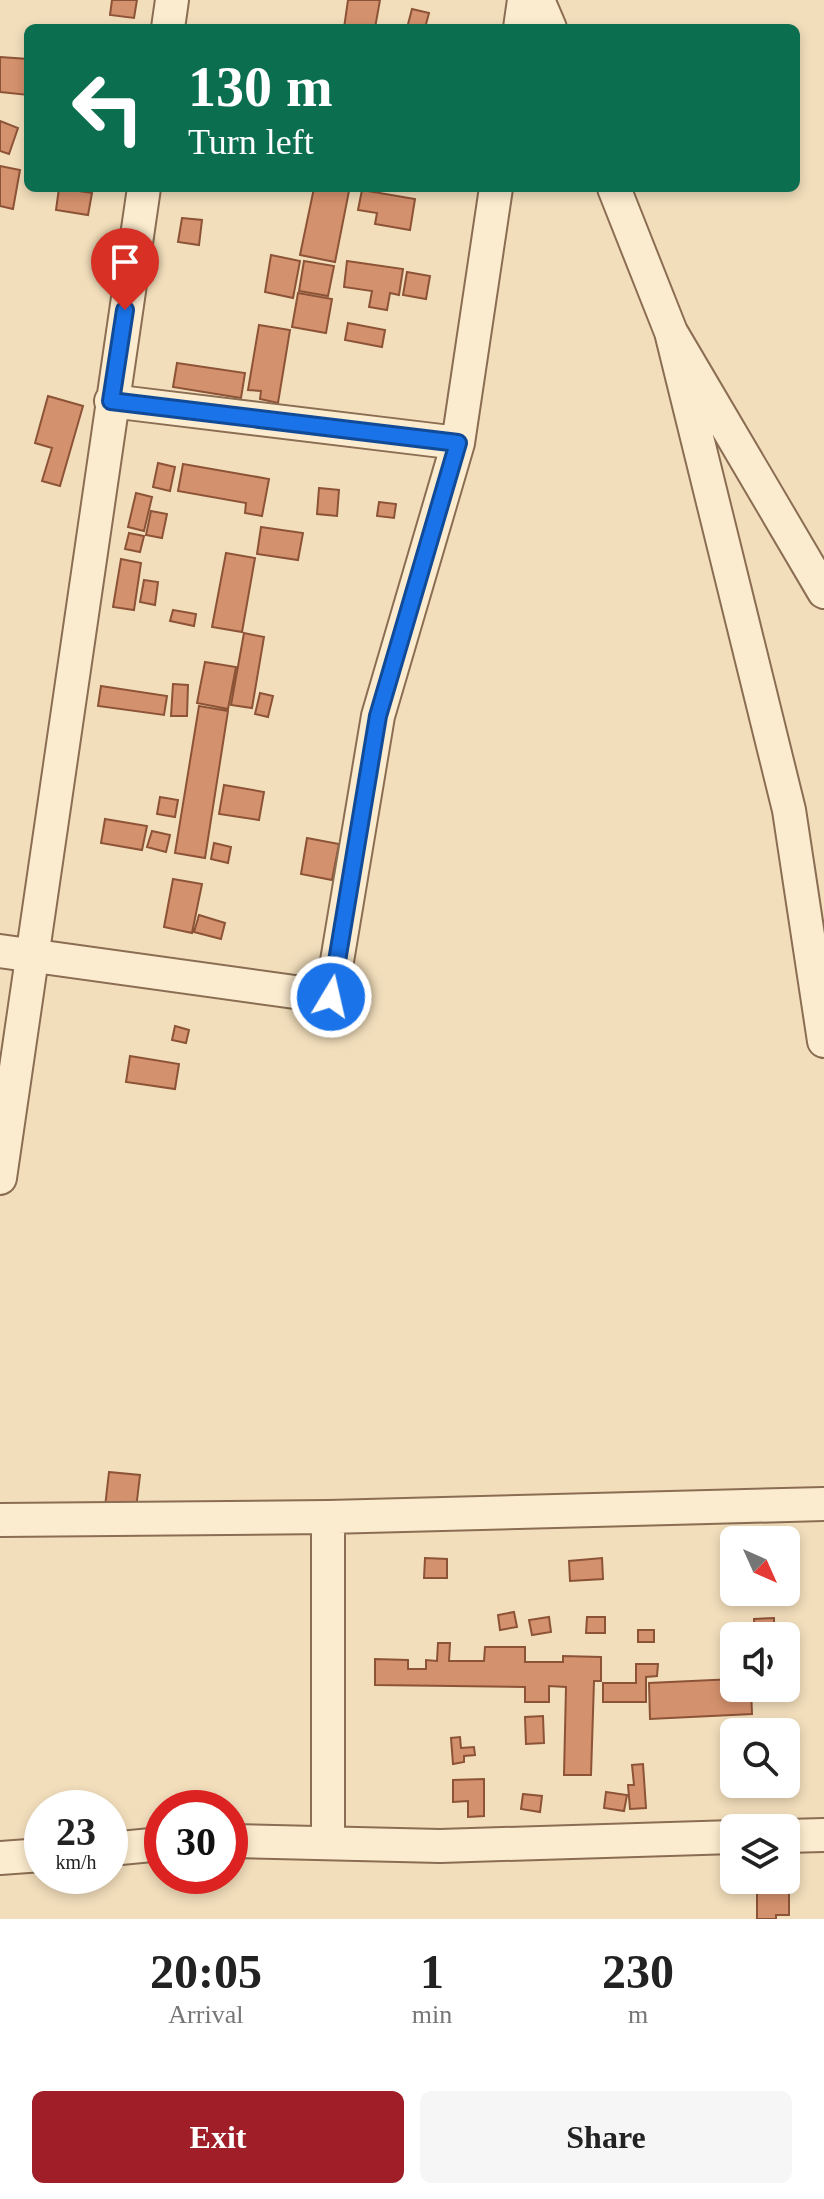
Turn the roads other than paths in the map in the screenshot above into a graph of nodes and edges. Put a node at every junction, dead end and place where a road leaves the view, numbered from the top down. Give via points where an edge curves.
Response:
1 (172, 0) edge
2 (524, 0) edge
3 (538, 0) edge
4 (169, 24) edge
5 (521, 24) edge
6 (548, 24) edge
7 (143, 192) edge
8 (495, 192) edge
9 (616, 192) edge
10 (671, 332) junction
11 (111, 401) junction
12 (458, 443) junction
13 (824, 592) edge
14 (0, 951) edge
15 (34, 957) junction
16 (824, 1041) edge
17 (0, 1178) edge
18 (824, 1504) edge
19 (328, 1517) junction
20 (0, 1520) edge
21 (824, 1835) edge
22 (800, 1836) edge
23 (720, 1837) edge
24 (248, 1841) edge
25 (328, 1843) junction
26 (24, 1856) edge
27 (0, 1858) edge

1 - 4 street
2 - 5 street
3 - 6 street
7 - 11 street
8 - 12 street
9 - 10 street
10 - 13 street
10 - 16 street via 789,810
11 - 12 street
11 - 15 street
12 - 15 street via 378,716 331,997
14 - 15 street
15 - 17 street
18 - 19 street
19 - 20 street
19 - 25 street
21 - 22 street
23 - 25 street via 440,1846
24 - 25 street
26 - 27 street

